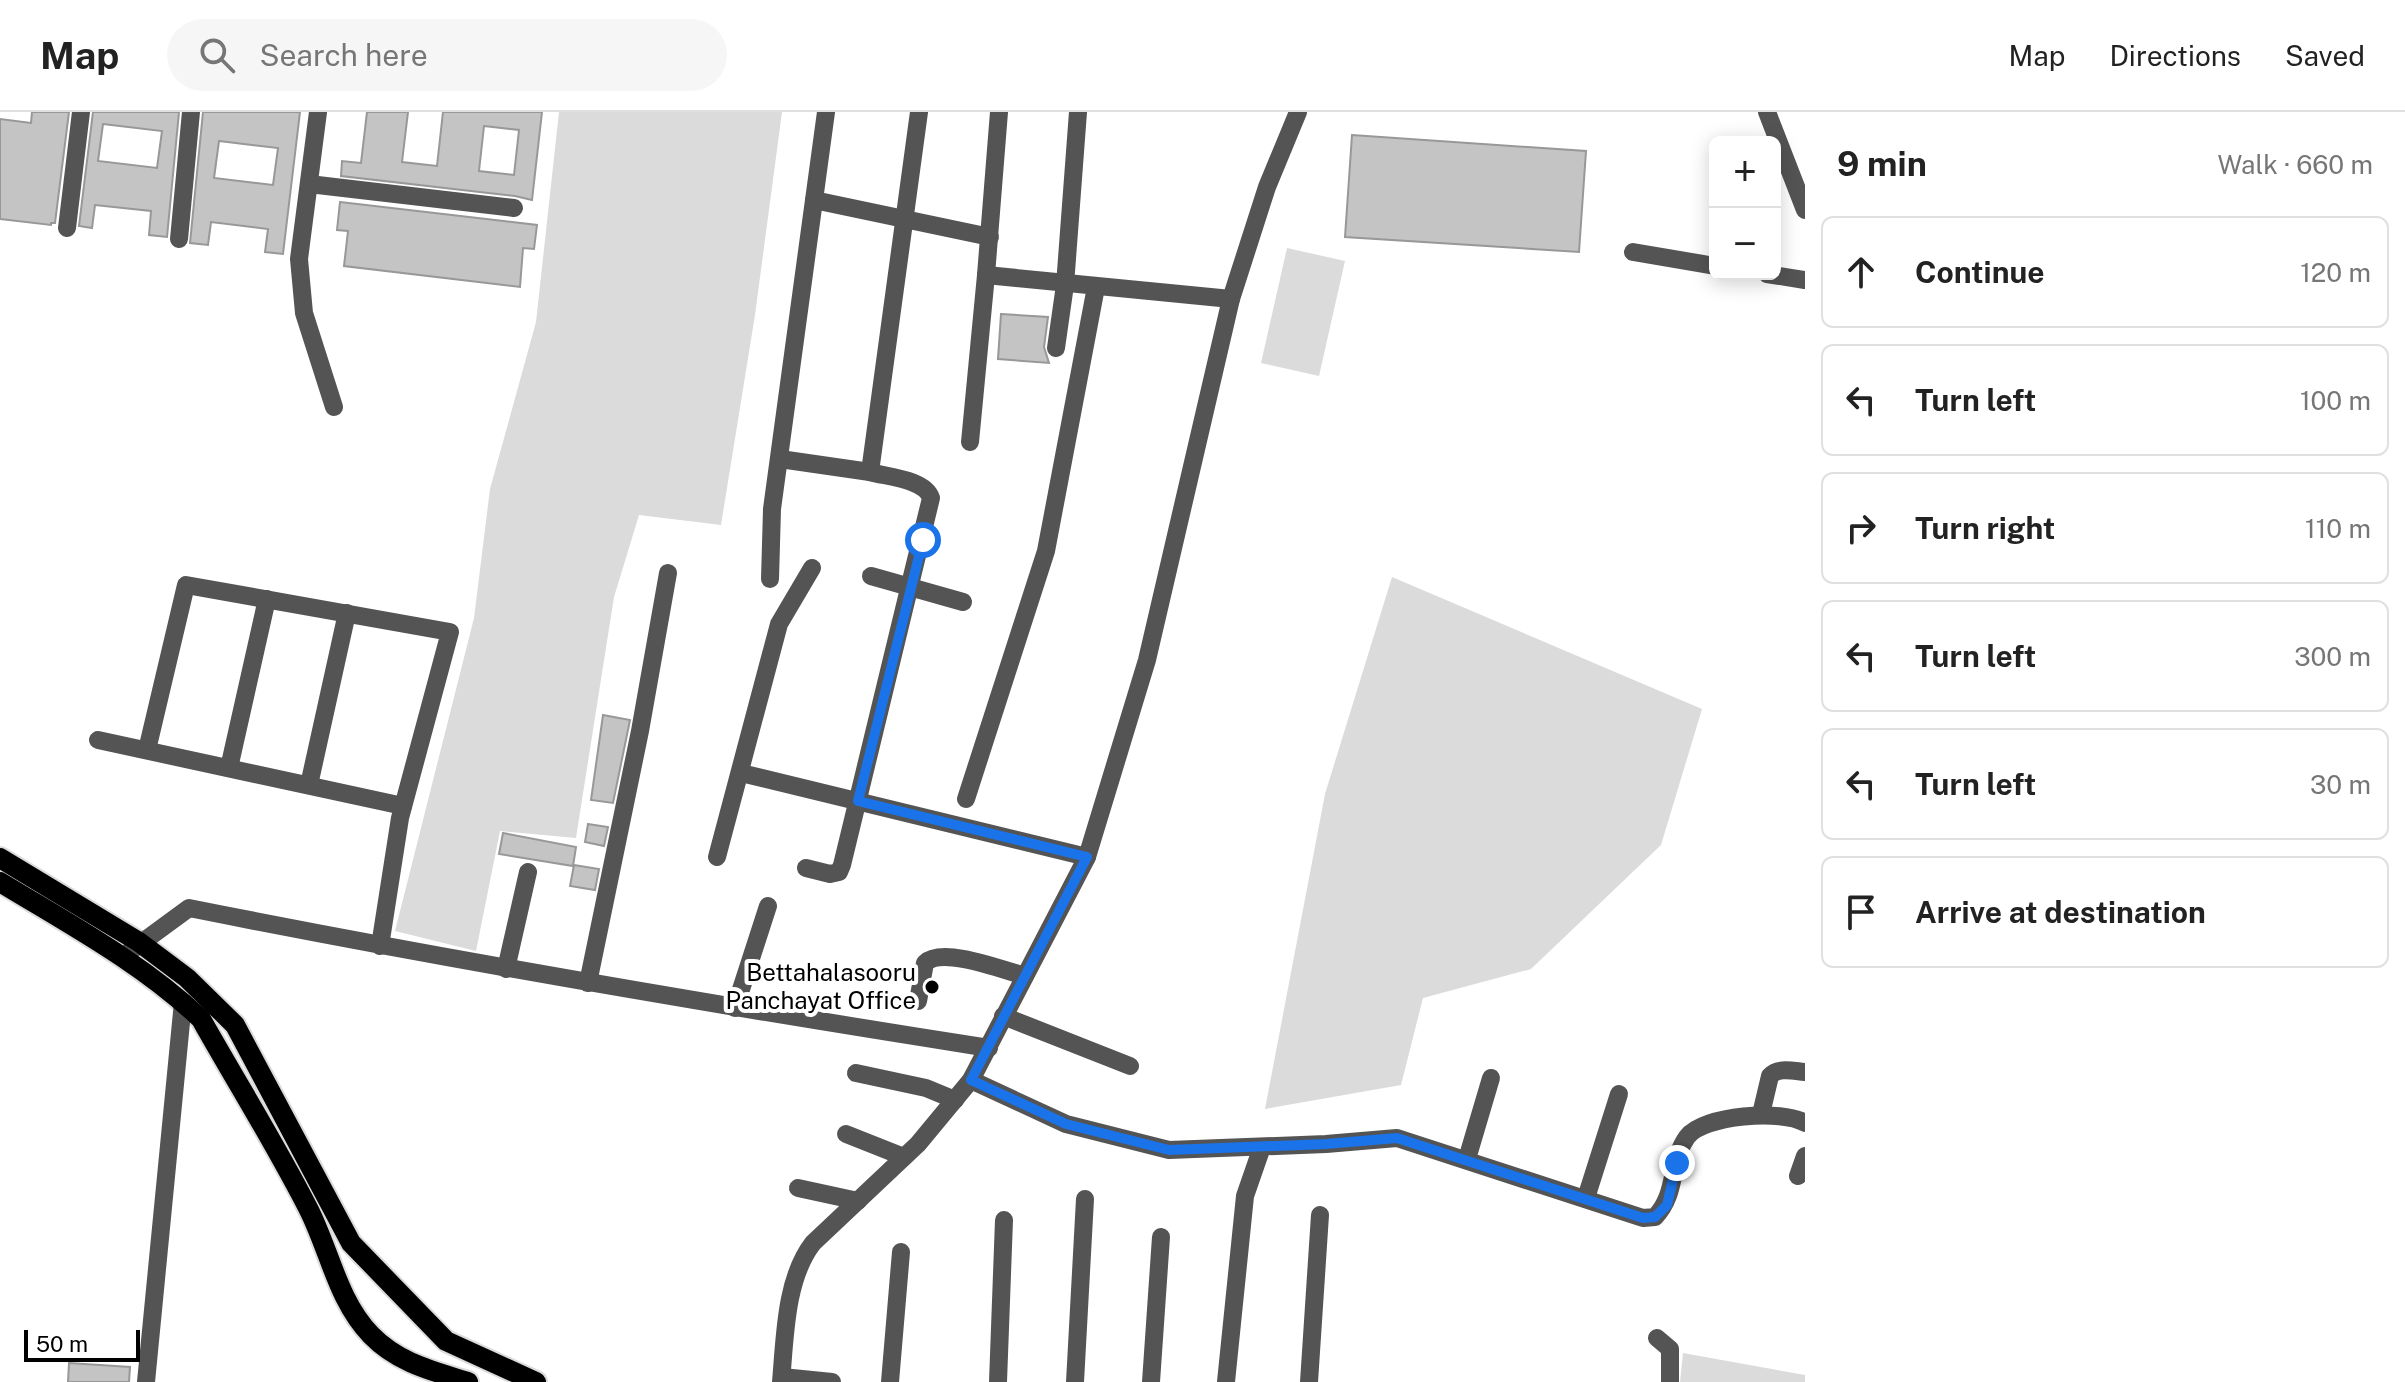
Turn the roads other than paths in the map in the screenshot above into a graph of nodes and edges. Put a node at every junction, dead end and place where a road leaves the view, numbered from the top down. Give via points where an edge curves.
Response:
1 (81, 112) edge
2 (191, 112) edge
3 (318, 112) edge
4 (826, 112) edge
5 (919, 112) edge
6 (999, 112) edge
7 (1078, 112) edge
8 (1298, 112) edge
9 (1767, 112) edge
10 (1796, 166) edge
11 (309, 184) junction
12 (814, 200) junction
13 (514, 208) dead end
14 (1805, 210) edge
15 (905, 220) junction
16 (67, 228) dead end
17 (990, 237) junction
18 (179, 239) dead end
19 (1633, 252) dead end
20 (1709, 265) edge
21 (986, 275) junction
22 (1781, 276) edge
23 (1805, 280) edge
24 (1065, 285) junction
25 (1096, 287) junction
26 (1231, 299) junction
27 (1056, 348) dead end
28 (334, 407) dead end
29 (970, 442) dead end
30 (780, 459) junction
31 (870, 472) junction
32 (812, 568) dead end
33 (668, 573) dead end
34 (871, 576) dead end
35 (770, 579) dead end
36 (911, 588) junction
37 (267, 599) junction
38 (963, 602) dead end
39 (347, 613) junction
40 (98, 740) dead end
41 (147, 750) junction
42 (229, 768) junction
43 (741, 773) junction
44 (309, 785) junction
45 (966, 799) dead end
46 (858, 801) junction
47 (403, 806) junction
48 (717, 857) dead end
49 (1087, 857) junction
50 (0, 858) edge
51 (806, 868) dead end
52 (528, 872) dead end
53 (0, 882) edge
54 (768, 906) dead end
55 (380, 946) junction
56 (131, 950) junction
57 (506, 969) junction
58 (1025, 976) junction
59 (588, 983) junction
60 (918, 1001) dead end
61 (183, 1002) junction
62 (735, 1008) junction
63 (1003, 1016) junction
64 (989, 1048) junction
65 (1130, 1066) dead end
66 (1805, 1072) edge
67 (856, 1073) dead end
68 (1491, 1078) dead end
69 (971, 1080) junction
70 (1619, 1094) dead end
71 (955, 1100) junction
72 (1761, 1114) junction
73 (1805, 1123) edge
74 (846, 1134) dead end
75 (1262, 1147) junction
76 (1805, 1156) edge
77 (904, 1157) junction
78 (1467, 1159) junction
79 (1798, 1176) dead end
80 (798, 1188) dead end
81 (1586, 1198) junction
82 (1085, 1199) dead end
83 (858, 1201) junction
84 (1320, 1215) dead end
85 (1004, 1220) dead end
86 (1161, 1237) dead end
87 (901, 1252) dead end
88 (1657, 1338) dead end
89 (782, 1379) edge
90 (146, 1382) edge
91 (468, 1382) edge
92 (536, 1382) edge
93 (832, 1382) edge
94 (890, 1382) edge
95 (998, 1382) edge
96 (1075, 1382) edge
97 (1151, 1382) edge
98 (1226, 1382) edge
99 (1309, 1382) edge
100 (1670, 1382) edge

1 - 16 street
2 - 18 street
3 - 11 street
4 - 12 street
5 - 15 street
6 - 17 street
7 - 24 street
8 - 26 street
9 - 10 street
10 - 14 street
11 - 13 street
11 - 28 street via 299,259 304,313
12 - 15 street
12 - 30 street
15 - 17 street
15 - 31 street
17 - 21 street
19 - 20 street
21 - 24 street
21 - 29 street
22 - 23 street
24 - 25 street
24 - 27 street
25 - 26 street
25 - 45 street via 1046,551
26 - 49 street via 1147,660
30 - 31 street
30 - 35 street
31 - 36 street via 929,491
32 - 43 street via 779,624
33 - 59 street
34 - 36 street
36 - 38 street
36 - 46 street
37 - 39 street
37 - 41 street via 186,585
37 - 42 street
39 - 44 street
39 - 47 street via 450,632
40 - 41 street
41 - 42 street
42 - 44 street
43 - 46 street
43 - 48 street
44 - 47 street
46 - 49 street
46 - 51 street via 839,872
47 - 55 street
49 - 58 street
50 - 56 main road
52 - 57 street
53 - 56 main road
54 - 62 street
55 - 56 street via 189,908
55 - 57 street
56 - 61 main road
56 - 92 main road via 187,978 235,1025 351,1243 446,1341
57 - 59 street
58 - 60 street via 936,957 925,963
58 - 63 street
59 - 62 street
61 - 90 street
61 - 91 main road via 201,1019 310,1212 344,1296 361,1323 383,1346 412,1364
62 - 64 street
63 - 64 street
63 - 65 street
64 - 69 street
66 - 72 street via 1773,1072
67 - 71 street
68 - 78 street
69 - 71 street
69 - 75 street via 1066,1124 1169,1150
70 - 81 street
71 - 77 street
72 - 73 street
72 - 81 street via 1693,1130 1685,1139 1667,1205 1655,1217 1643,1218
74 - 77 street
75 - 78 street via 1397,1138
75 - 98 street via 1245,1196
76 - 79 street
77 - 83 street
78 - 81 street
80 - 83 street
82 - 96 street
83 - 89 street via 801,1259
84 - 99 street
85 - 95 street
86 - 97 street
87 - 94 street
88 - 100 street via 1670,1349
89 - 93 street

